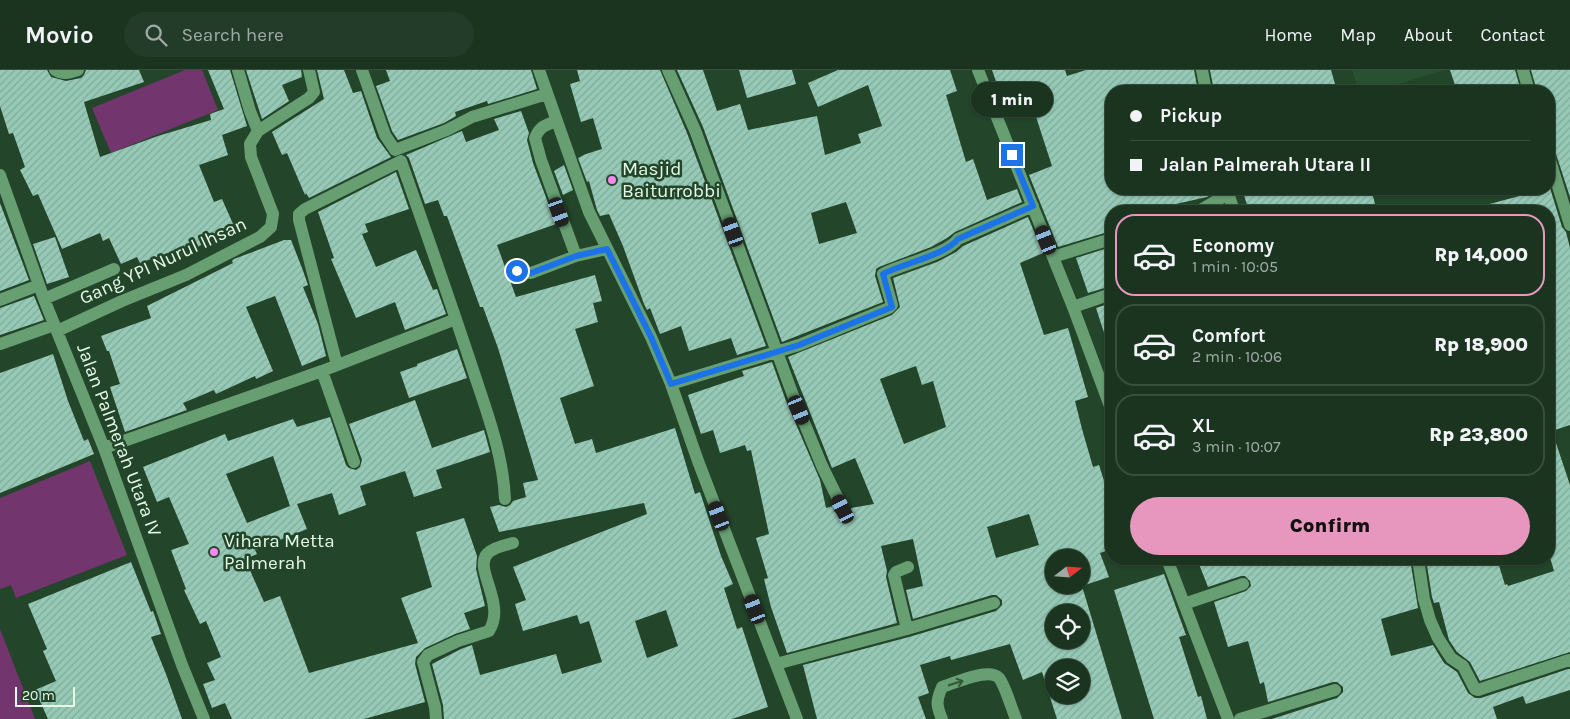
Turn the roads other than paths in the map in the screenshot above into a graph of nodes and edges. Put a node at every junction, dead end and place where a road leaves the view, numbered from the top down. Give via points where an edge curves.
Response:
1 (55, 70) edge
2 (78, 70) edge
3 (238, 70) edge
4 (309, 70) edge
5 (362, 70) edge
6 (539, 70) edge
7 (668, 70) edge
8 (978, 70) edge
9 (1202, 70) edge
10 (1522, 70) edge
11 (1205, 85) edge
12 (1527, 85) edge
13 (547, 94) junction
14 (557, 121) junction
15 (258, 131) junction
16 (0, 175) edge
17 (1555, 176) edge
18 (1223, 195) edge
19 (1209, 205) edge
20 (1033, 206) junction
21 (1570, 225) edge
22 (1105, 241) edge
23 (607, 249) junction
24 (576, 256) junction
25 (1053, 257) junction
26 (114, 269) dead end
27 (517, 271) dead end
28 (39, 285) junction
29 (1105, 296) edge
30 (44, 299) junction
31 (0, 300) edge
32 (1073, 307) junction
33 (456, 319) junction
34 (55, 328) junction
35 (0, 344) edge
36 (776, 352) junction
37 (337, 365) junction
38 (322, 371) junction
39 (671, 384) junction
40 (1105, 393) edge
41 (104, 448) junction
42 (354, 462) dead end
43 (505, 499) dead end
44 (843, 509) dead end
45 (513, 543) dead end
46 (1169, 565) edge
47 (1419, 565) edge
48 (908, 567) dead end
49 (1243, 584) dead end
50 (994, 603) dead end
51 (1184, 604) junction
52 (907, 629) junction
53 (1570, 661) edge
54 (776, 664) junction
55 (1335, 690) dead end
56 (204, 719) edge
57 (436, 719) edge
58 (797, 719) edge
59 (942, 719) edge
60 (1016, 719) edge
61 (1228, 719) edge
62 (1240, 719) edge

1 - 2 street via 62,74
3 - 15 street
4 - 15 street via 314,92 309,98
5 - 13 street via 385,135 395,150 472,117
6 - 13 street
7 - 36 street via 695,130
8 - 20 street
9 - 11 street
10 - 12 street
13 - 14 street
14 - 23 street via 589,212
14 - 24 street via 545,125 535,138
15 - 34 street, Gang YPI Nurul Ihsan via 250,150 273,214 271,227 260,237 186,275
16 - 28 street, Jalan Palmerah Utara IV
17 - 21 street
18 - 19 street
20 - 25 street
20 - 36 street via 883,274 892,305 889,308
22 - 25 street
23 - 24 street
23 - 39 street
24 - 27 street via 531,273
25 - 32 street
26 - 30 street
28 - 30 street, Jalan Palmerah Utara IV
28 - 31 street
29 - 32 street
30 - 34 street, Jalan Palmerah Utara IV
32 - 40 street
33 - 37 street
33 - 37 street via 401,161 299,214
33 - 43 street via 493,431 504,475
34 - 35 street
34 - 41 street, Jalan Palmerah Utara IV
36 - 39 street
36 - 44 street
37 - 38 street
38 - 41 street
38 - 42 street
39 - 54 street
41 - 56 street, Jalan Palmerah Utara IV
45 - 57 street via 495,548 484,558 483,568 495,610 489,631 458,641 424,658
46 - 51 street
47 - 53 street via 1430,620 1438,638 1451,658 1463,666 1475,689
48 - 52 street via 894,575
49 - 51 street
50 - 52 street
51 - 61 street
52 - 54 street
54 - 58 street
55 - 62 street
59 -> 60 street via 936,706 942,687 982,674 999,678

